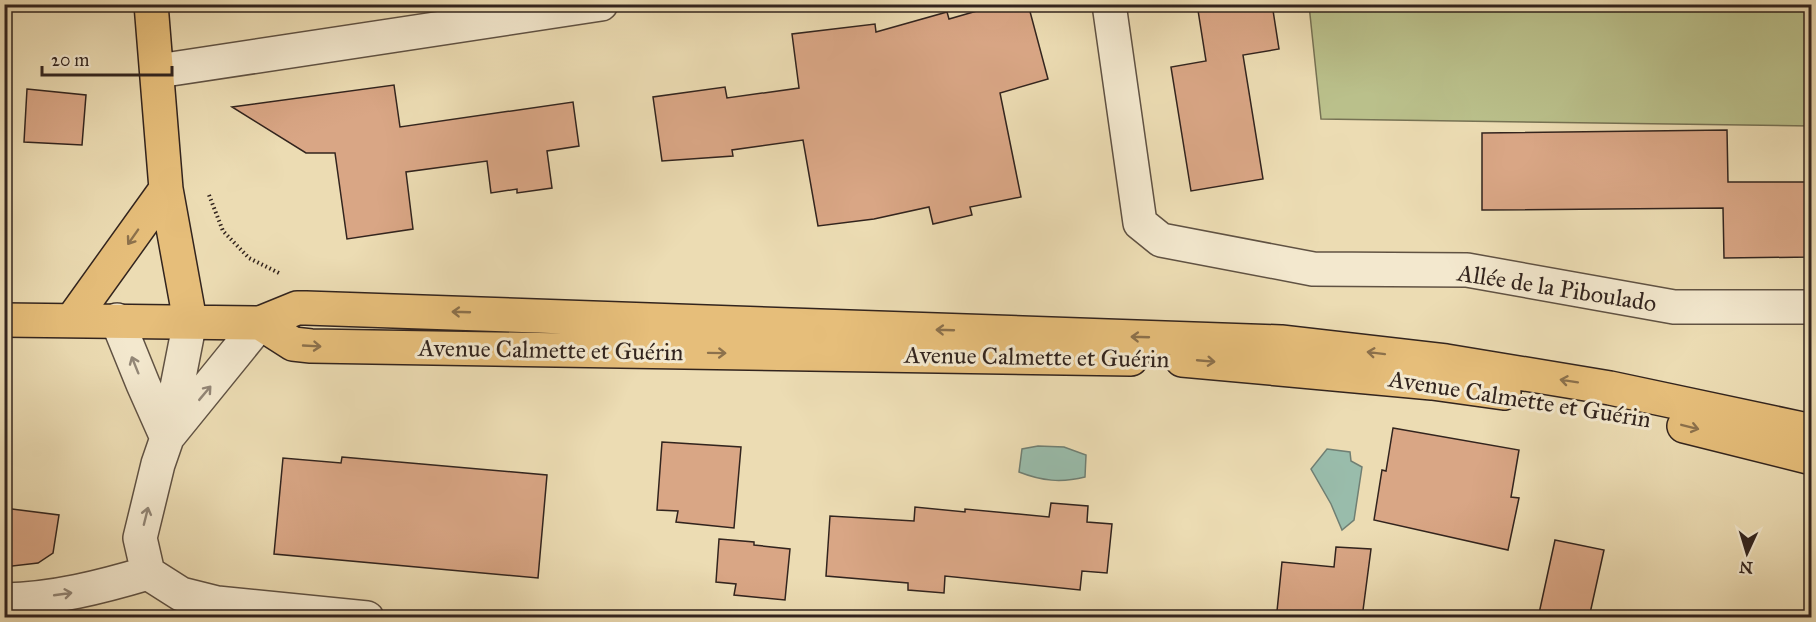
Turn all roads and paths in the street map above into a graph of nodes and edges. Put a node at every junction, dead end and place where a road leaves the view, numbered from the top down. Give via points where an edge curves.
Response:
1 (151, 4) edge
2 (601, 4) edge
3 (1108, 4) edge
4 (158, 71) junction
5 (166, 189) junction
6 (207, 189) dead end
7 (285, 275) dead end
8 (1812, 307) edge
9 (72, 320) junction
10 (117, 320) junction
11 (4, 321) edge
12 (190, 321) junction
13 (260, 323) junction
14 (1812, 431) edge
15 (167, 438) junction
16 (1812, 458) edge
17 (148, 573) junction
18 (4, 600) edge
19 (367, 618) edge

1 - 4 main road
2 - 4 street
3 - 8 street, Allée de la Piboulado via 1140,224 1161,240 1313,269 1467,270 1674,307
4 - 5 main road
5 -> 9 main road
5 - 12 main road
6 - 7 path via 223,231 249,258
9 - 10 main road, Avenue Calmette et Guérin
9 - 11 main road, Avenue Calmette et Guérin
10 - 12 main road, Avenue Calmette et Guérin
15 -> 10 street
12 - 13 main road, Avenue Calmette et Guérin
12 - 15 street
14 -> 13 main road, Avenue Calmette et Guérin via 1610,388 1446,361 1281,342 306,308
15 -> 13 street
13 -> 16 main road, Avenue Calmette et Guérin via 292,344 311,346 1186,360 1432,383 1621,410
17 -> 15 street via 140,538
18 -> 17 street via 99,588
17 - 19 street via 181,594 217,603

